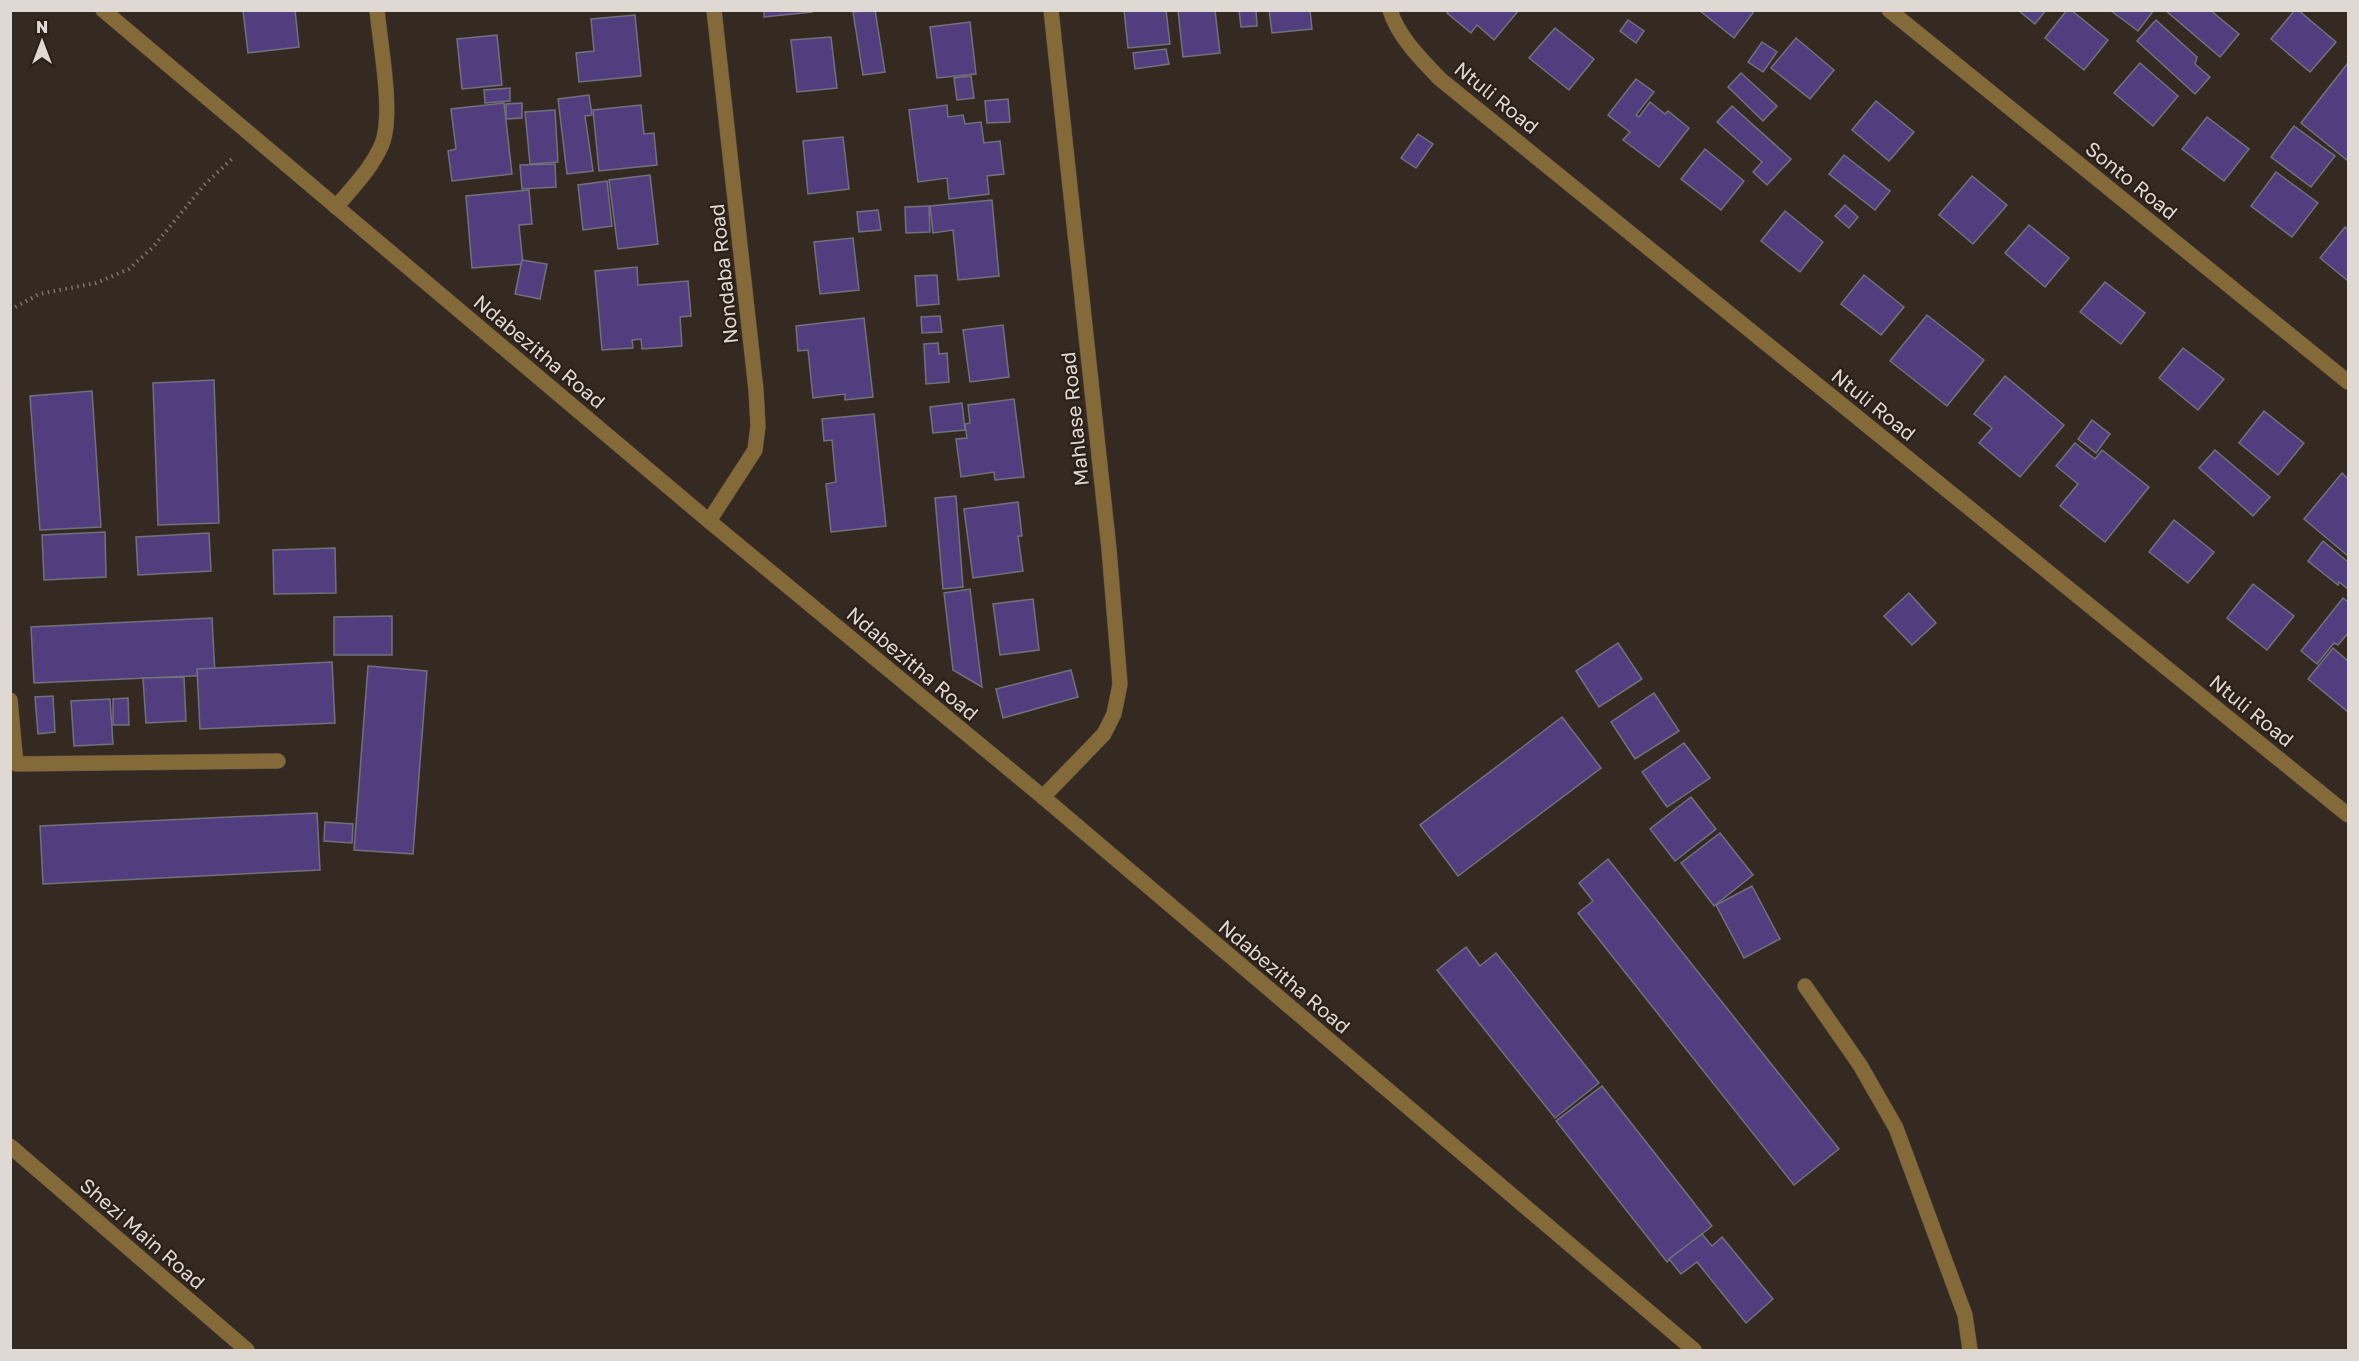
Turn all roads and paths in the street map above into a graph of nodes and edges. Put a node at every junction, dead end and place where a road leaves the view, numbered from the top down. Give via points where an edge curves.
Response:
1 (103, 10) edge
2 (377, 10) edge
3 (714, 10) edge
4 (1051, 10) edge
5 (1390, 10) edge
6 (1889, 10) edge
7 (255, 138) junction
8 (336, 207) junction
9 (10, 310) edge
10 (2349, 382) edge
11 (710, 521) junction
12 (10, 700) edge
13 (278, 761) dead end
14 (1043, 797) junction
15 (2349, 815) edge
16 (1805, 986) dead end
17 (10, 1146) edge
18 (248, 1350) edge
19 (1694, 1350) edge
20 (1970, 1350) edge

1 - 7 street, Ndabezitha Road
2 - 8 street via 387,115 383,142 367,171
3 - 11 street, Nondaba Road via 758,426 755,450
4 - 14 street, Mahlase Road via 1111,560 1120,684 1114,714 1104,734
5 - 15 street, Ntuli Road via 1416,54 1440,79
6 - 10 street, Sonto Road
7 - 8 street, Ndabezitha Road
7 - 9 path via 206,184 153,247 129,269 96,283 39,294
8 - 11 street, Ndabezitha Road
11 - 14 street, Ndabezitha Road
12 - 13 street via 16,764
14 - 19 street, Ndabezitha Road
16 - 20 street via 1860,1065 1896,1128 1965,1315
17 - 18 street, Shezi Main Road

